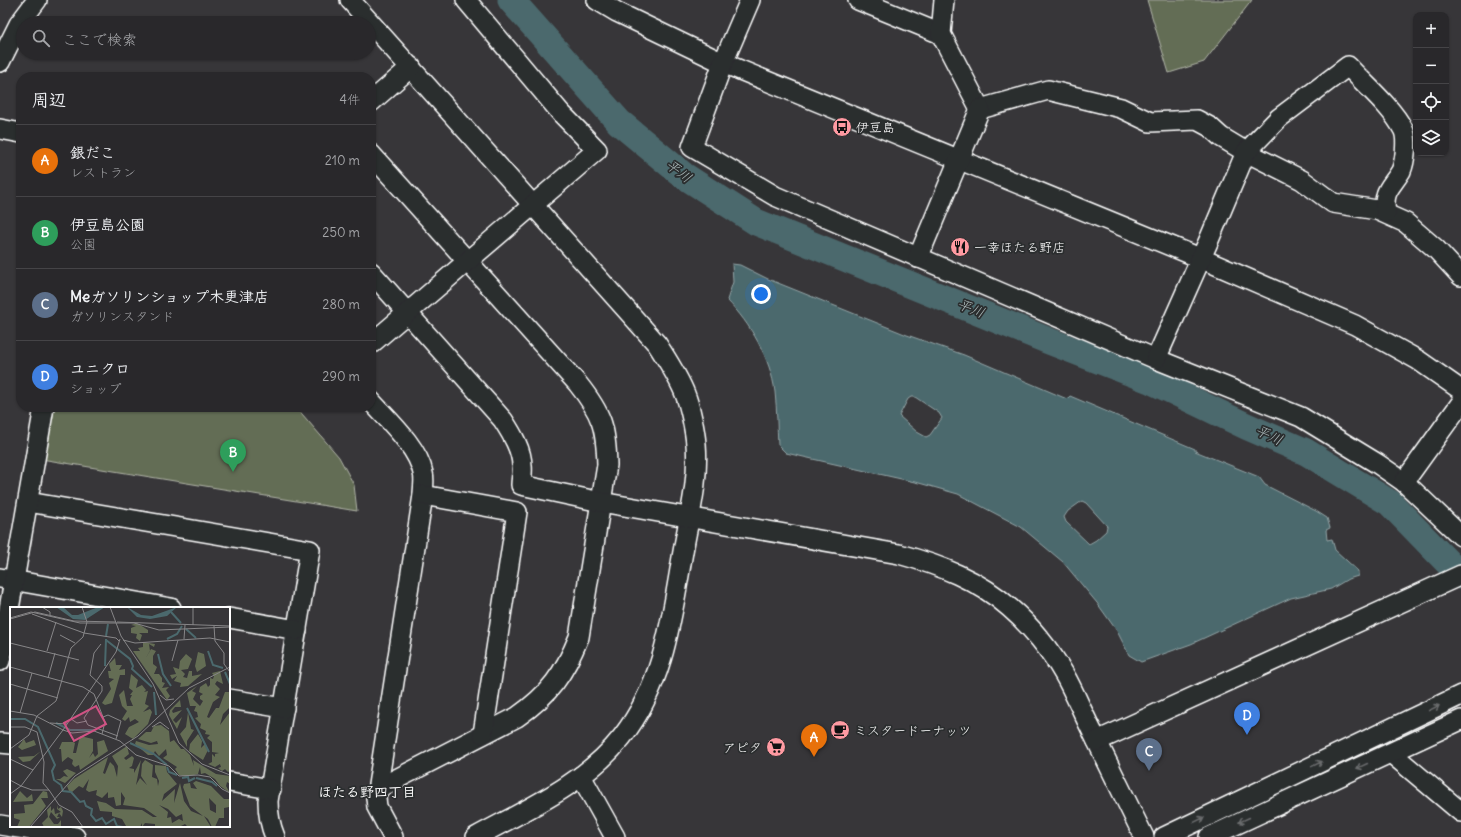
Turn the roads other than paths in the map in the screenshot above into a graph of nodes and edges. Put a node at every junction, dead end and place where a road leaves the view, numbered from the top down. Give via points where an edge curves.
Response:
1 (350, 0) edge
2 (466, 0) edge
3 (596, 0) edge
4 (750, 0) edge
5 (858, 0) edge
6 (944, 0) edge
7 (31, 2) edge
8 (23, 16) edge
9 (365, 16) edge
10 (376, 29) edge
11 (16, 30) edge
12 (941, 34) junction
13 (0, 62) edge
14 (723, 63) junction
15 (411, 67) junction
16 (376, 98) edge
17 (980, 110) junction
18 (0, 129) edge
19 (16, 132) edge
20 (1246, 152) junction
21 (959, 159) junction
22 (376, 160) edge
23 (534, 205) junction
24 (1386, 213) junction
25 (918, 258) junction
26 (1200, 258) junction
27 (468, 261) junction
28 (1461, 276) edge
29 (376, 278) edge
30 (407, 313) junction
31 (376, 340) edge
32 (1156, 359) junction
33 (1461, 390) edge
34 (1461, 404) edge
35 (376, 407) edge
36 (43, 412) edge
37 (1404, 482) junction
38 (423, 495) junction
39 (28, 502) junction
40 (601, 502) junction
41 (689, 517) junction
42 (1461, 536) edge
43 (1461, 575) edge
44 (7, 579) edge
45 (165, 607) edge
46 (230, 618) edge
47 (297, 630) junction
48 (0, 660) edge
49 (10, 661) edge
50 (1461, 695) edge
51 (230, 699) edge
52 (284, 708) junction
53 (1461, 720) edge
54 (483, 734) junction
55 (1097, 741) junction
56 (0, 743) edge
57 (10, 744) edge
58 (1391, 753) junction
59 (581, 776) junction
60 (230, 782) edge
61 (271, 789) junction
62 (377, 789) junction
63 (1461, 812) edge
64 (0, 825) edge
65 (10, 827) edge
66 (12, 827) edge
67 (75, 837) edge
68 (275, 837) edge
69 (393, 837) edge
70 (476, 837) edge
71 (615, 837) edge
72 (1144, 837) edge
73 (1164, 837) edge
74 (1209, 837) edge

1 - 9 street
2 - 23 street via 561,113 597,150
3 - 14 street
4 - 14 street
5 - 12 street
6 - 12 street
7 - 8 street
10 - 15 street
11 - 13 street
12 - 17 street
14 - 21 street
14 - 25 street via 692,147 775,196
15 - 16 street
15 - 23 street
17 - 20 street via 1048,90 1121,108 1150,122 1197,120
17 - 21 street
18 - 19 street
20 - 24 street via 1302,180 1333,203
20 - 24 street via 1279,118 1348,66 1389,109 1404,130 1406,150 1401,170 1388,188 1384,202
20 - 26 street
21 - 25 street
21 - 26 street
22 - 27 street
23 - 27 street
23 - 41 street via 657,344 686,395 696,444 697,476
24 - 28 street via 1406,223 1436,249
25 - 32 street
26 - 32 street
26 - 33 street via 1355,325 1418,360
27 - 30 street
27 - 40 street via 578,384 601,418 606,438 607,465
29 - 30 street
30 - 31 street
30 - 40 street via 503,420 513,435 522,466 521,485
32 - 37 street via 1301,417
34 - 37 street
35 - 38 street via 412,448 423,474
36 - 39 street
37 - 42 street
38 - 54 street via 517,512
38 - 62 street
39 - 44 street
39 - 47 street via 310,550
40 - 41 street
40 - 54 street via 579,637 572,654 561,675 538,702 517,717
41 - 55 street via 899,554 926,561 965,578 1010,608 1032,630 1063,673
41 - 59 street via 668,634 659,668 645,703 622,737
43 - 55 street
44 - 45 street
44 - 48 street
46 - 47 street
47 - 52 street
48 - 49 street
73 -> 50 street
51 - 52 street
52 - 61 street
53 - 58 street
54 - 62 street
55 - 72 street
56 - 57 street
58 - 63 street
58 -> 74 street
59 - 70 street
59 - 71 street
60 - 61 street
61 - 68 street via 268,813
62 - 69 street via 377,806
64 - 65 street
66 - 67 street

